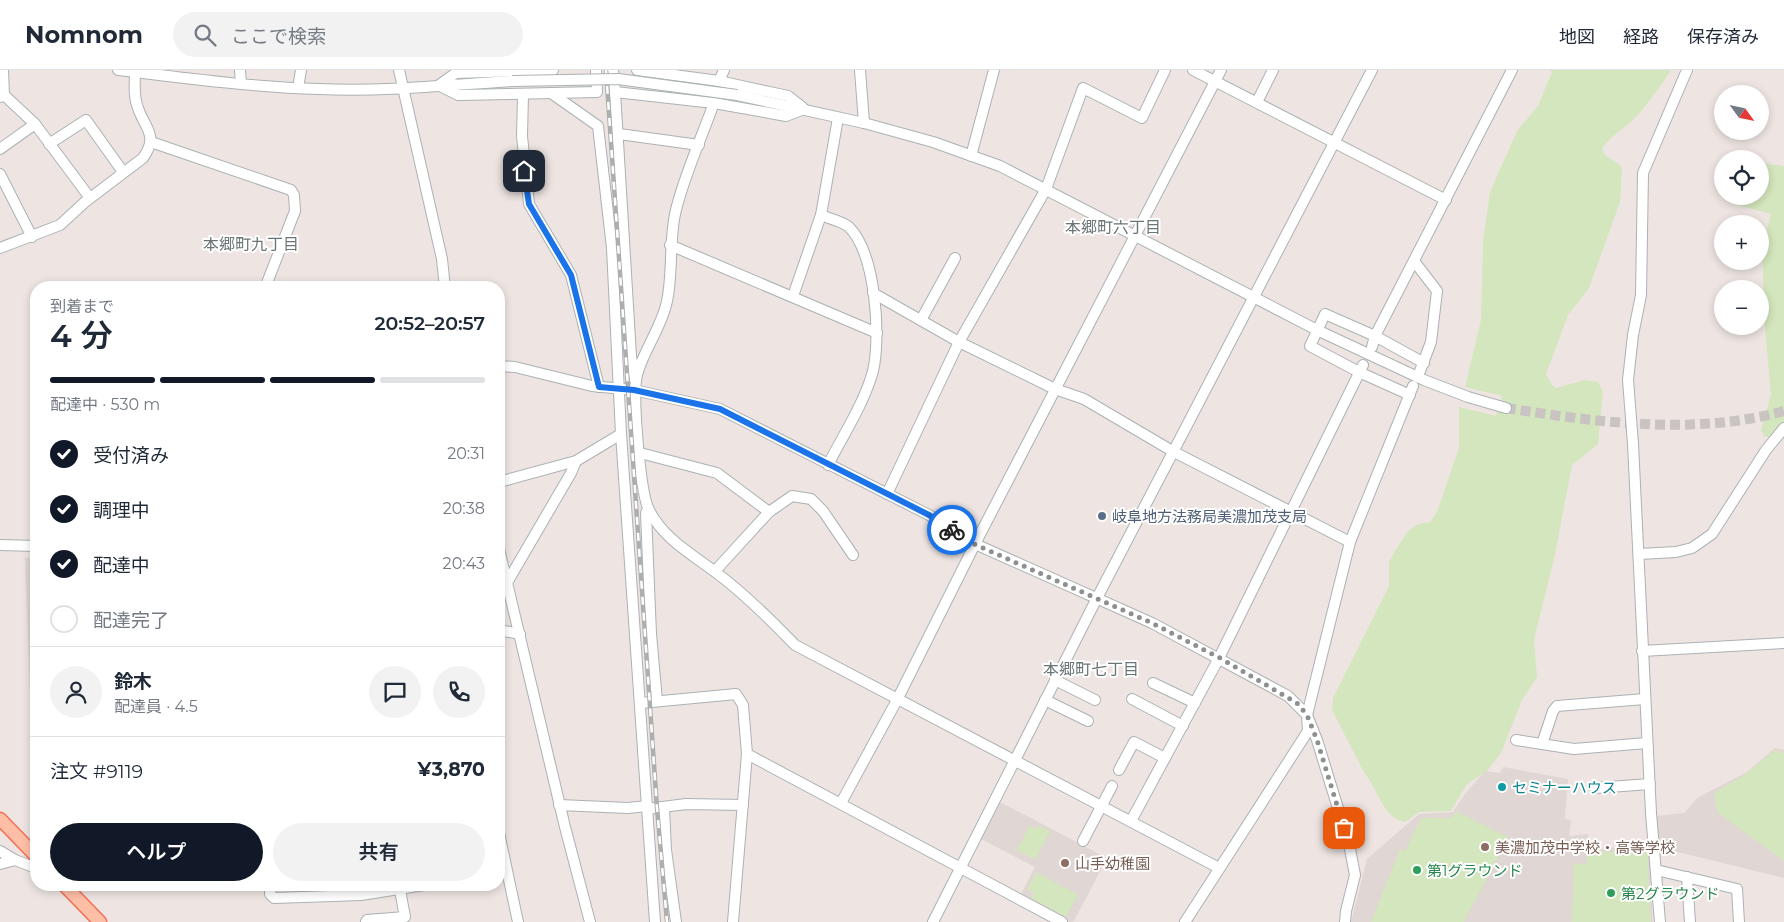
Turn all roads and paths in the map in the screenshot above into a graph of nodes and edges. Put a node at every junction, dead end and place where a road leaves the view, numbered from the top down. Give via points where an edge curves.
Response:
1 (3, 70) edge
2 (118, 70) edge
3 (240, 70) edge
4 (301, 70) edge
5 (399, 70) edge
6 (552, 70) edge
7 (596, 70) edge
8 (614, 70) edge
9 (637, 70) edge
10 (724, 70) edge
11 (860, 70) edge
12 (994, 70) edge
13 (1165, 70) edge
14 (1193, 70) edge
15 (1220, 70) edge
16 (1273, 70) edge
17 (1372, 70) edge
18 (1512, 70) edge
19 (1687, 70) edge
20 (135, 72) junction
21 (511, 74) edge
22 (1215, 80) junction
23 (719, 81) junction
24 (241, 84) junction
25 (439, 86) junction
26 (298, 88) junction
27 (402, 88) junction
28 (615, 92) junction
29 (551, 93) junction
30 (523, 94) junction
31 (2, 96) edge
32 (1257, 102) junction
33 (714, 103) junction
34 (804, 109) junction
35 (838, 118) junction
36 (864, 123) junction
37 (35, 124) junction
38 (619, 134) junction
39 (151, 142) junction
40 (1335, 143) junction
41 (49, 144) junction
42 (699, 145) junction
43 (0, 149) edge
44 (972, 156) junction
45 (123, 172) junction
46 (0, 174) edge
47 (1046, 188) junction
48 (90, 198) junction
49 (1446, 200) junction
50 (821, 215) junction
51 (1136, 236) junction
52 (32, 237) junction
53 (670, 244) junction
54 (0, 248) edge
55 (955, 258) dead end
56 (1414, 262) junction
57 (268, 281) edge
58 (445, 281) edge
59 (873, 294) junction
60 (793, 296) junction
61 (1254, 296) junction
62 (921, 320) junction
63 (1317, 330) junction
64 (877, 333) junction
65 (1375, 336) junction
66 (959, 342) junction
67 (1372, 347) dead end
68 (505, 366) edge
69 (1361, 369) junction
70 (595, 386) junction
71 (635, 386) junction
72 (621, 388) junction
73 (1055, 389) junction
74 (1506, 408) tunnel mouth
75 (1784, 428) edge
76 (621, 434) junction
77 (1174, 452) junction
78 (640, 453) junction
79 (576, 461) junction
80 (828, 465) junction
81 (505, 480) edge
82 (886, 494) junction
83 (648, 509) junction
84 (1292, 511) junction
85 (769, 512) junction
86 (1350, 542) junction
87 (974, 544) junction
88 (0, 545) edge
89 (30, 546) edge
90 (1639, 554) junction
91 (853, 555) dead end
92 (505, 570) edge
93 (715, 571) junction
94 (508, 581) junction
95 (1096, 598) junction
96 (505, 631) edge
97 (520, 634) junction
98 (1784, 643) edge
99 (1642, 651) junction
100 (1220, 658) junction
101 (1055, 680) junction
102 (1153, 683) dead end
103 (1645, 699) junction
104 (897, 700) junction
105 (1045, 700) junction
106 (1095, 700) dead end
107 (1132, 700) dead end
108 (657, 702) junction
109 (641, 703) junction
110 (1195, 703) junction
111 (1307, 715) junction
112 (1088, 721) dead end
113 (1182, 726) junction
114 (1516, 740) dead end
115 (1647, 743) junction
116 (1542, 744) junction
117 (747, 754) junction
118 (1165, 758) junction
119 (1014, 760) junction
120 (1119, 770) dead end
121 (1650, 784) junction
122 (1112, 786) dead end
123 (1594, 788) dead end
124 (841, 803) junction
125 (559, 805) junction
126 (743, 805) junction
127 (1102, 806) junction
128 (647, 808) junction
129 (664, 808) junction
130 (0, 819) edge
131 (1131, 821) junction
132 (1083, 841) dead end
133 (30, 850) edge
134 (0, 851) edge
135 (15, 860) junction
136 (0, 864) edge
137 (30, 866) edge
138 (1219, 868) junction
139 (960, 869) junction
140 (1656, 870) junction
141 (1687, 877) junction
142 (505, 880) edge
143 (70, 891) edge
144 (270, 891) edge
145 (375, 891) edge
146 (400, 891) edge
147 (100, 922) edge
148 (366, 922) edge
149 (518, 922) edge
150 (590, 922) edge
151 (655, 922) edge
152 (676, 922) edge
153 (733, 922) edge
154 (933, 922) edge
155 (1062, 922) edge
156 (1185, 922) edge
157 (1346, 922) edge
158 (1660, 922) edge
159 (1690, 922) edge
160 (1739, 922) edge

1 - 31 street
2 - 20 street
3 - 24 street
4 - 26 street
5 - 27 street
6 - 21 street
7 - 29 street via 598,92
8 - 28 street
9 - 23 street
10 - 23 street
11 - 36 street
12 - 44 street
13 - 47 street via 1142,118 1083,88
14 - 22 street
15 - 22 street
16 - 32 street
17 - 40 street
18 - 49 street
19 - 90 street via 1643,173 1641,295 1628,380
20 - 24 street
20 - 39 street via 134,96
21 - 25 street
21 - 34 street, bridge via 618,79 737,95
22 - 32 street
22 - 51 street
23 - 34 street via 788,96
24 - 26 street
25 - 27 street
25 - 30 street via 458,95
26 - 27 street
27 - 58 street
28 - 33 street
28 - 38 street
29 - 30 street
29 - 72 street via 598,126 612,248
30 - 70 street via 522,136 529,204 571,275
31 - 37 street
32 - 40 street
33 - 34 street via 786,116
33 - 42 street
34 - 35 street
35 - 36 street
35 - 50 street
36 - 44 street
37 - 41 street
37 - 43 street
38 - 42 street
38 - 71 street
39 - 45 street via 143,158
39 - 57 street via 291,190 295,211
40 - 49 street
40 - 61 street
41 - 45 street via 86,120
41 - 48 street
42 - 53 street via 676,213
44 - 47 street
45 - 48 street
46 - 52 street
47 - 51 street
47 - 66 street
48 - 52 street via 60,225
49 - 56 street
50 - 59 street via 849,228 870,272
50 - 60 street
51 - 61 street
51 - 73 street
52 - 54 street
53 - 60 street
53 - 71 street via 667,301
55 - 62 street
56 - 65 street
56 - 65 street via 1437,291 1432,342 1422,367
59 - 62 street
59 - 64 street
60 - 64 street
61 - 63 street
61 - 77 street
62 - 66 street
63 - 65 street via 1325,314
63 - 69 street via 1310,346
63 - 74 street via 1424,380
64 - 80 street via 867,388
65 - 67 street
66 - 73 street
66 - 82 street
68 - 70 street
69 - 84 street
69 - 86 street via 1412,391
70 - 72 street
71 - 72 street
71 - 78 street
71 - 80 street via 720,409
72 - 76 street
73 - 77 street via 1084,399
73 - 87 street
75 - 90 street via 1766,450 1712,534 1692,548
76 - 79 street
76 - 109 street
77 - 84 street
77 - 95 street
78 - 83 street
78 - 85 street via 717,473
79 - 81 street
79 - 94 street
80 - 82 street
82 - 87 street via 929,515
83 - 93 street via 667,536
83 - 108 street
84 - 86 street
84 - 100 street
85 - 91 street via 792,496 811,499
85 - 93 street
86 - 111 street
87 - 95 street
87 - 104 street
88 - 89 street
90 - 99 street
92 - 94 street
93 - 104 street via 766,614 795,645
94 - 97 street
95 - 100 street
95 - 101 street
96 - 97 street
97 - 125 street
98 - 99 street
99 - 103 street
100 - 110 street
100 - 111 street via 1288,696
101 - 105 street
101 - 106 street
102 - 110 street
103 - 115 street
103 - 116 street via 1557,706
104 - 119 street
104 - 124 street
105 - 112 street
105 - 119 street
107 - 113 street
108 - 109 street
108 - 117 street via 736,694 743,706
109 - 128 street
110 - 113 street
111 - 138 street via 1308,732
111 - 157 street via 1354,861 1355,875
113 - 118 street
114 - 116 street
115 - 116 street via 1574,748
115 - 121 street
117 - 124 street
117 - 126 street
118 - 120 street via 1134,742
118 - 131 street
119 - 127 street
119 - 139 street
121 - 123 street
121 - 140 street
122 - 127 street
124 - 139 street
125 - 128 street
125 - 150 street
126 - 129 street via 686,804
126 - 153 street
127 - 131 street
127 - 132 street
128 - 129 street
128 - 151 street
129 - 152 street
130 - 133 main road
131 - 138 street
134 - 135 street
135 - 136 street
135 - 137 street
138 - 156 street
139 - 154 street
139 - 155 street
140 - 141 street
140 - 158 street
141 - 159 street
141 - 160 street via 1737,889
142 - 149 street
143 - 147 main road
144 - 145 street via 274,898 361,895
146 - 148 street via 405,918

